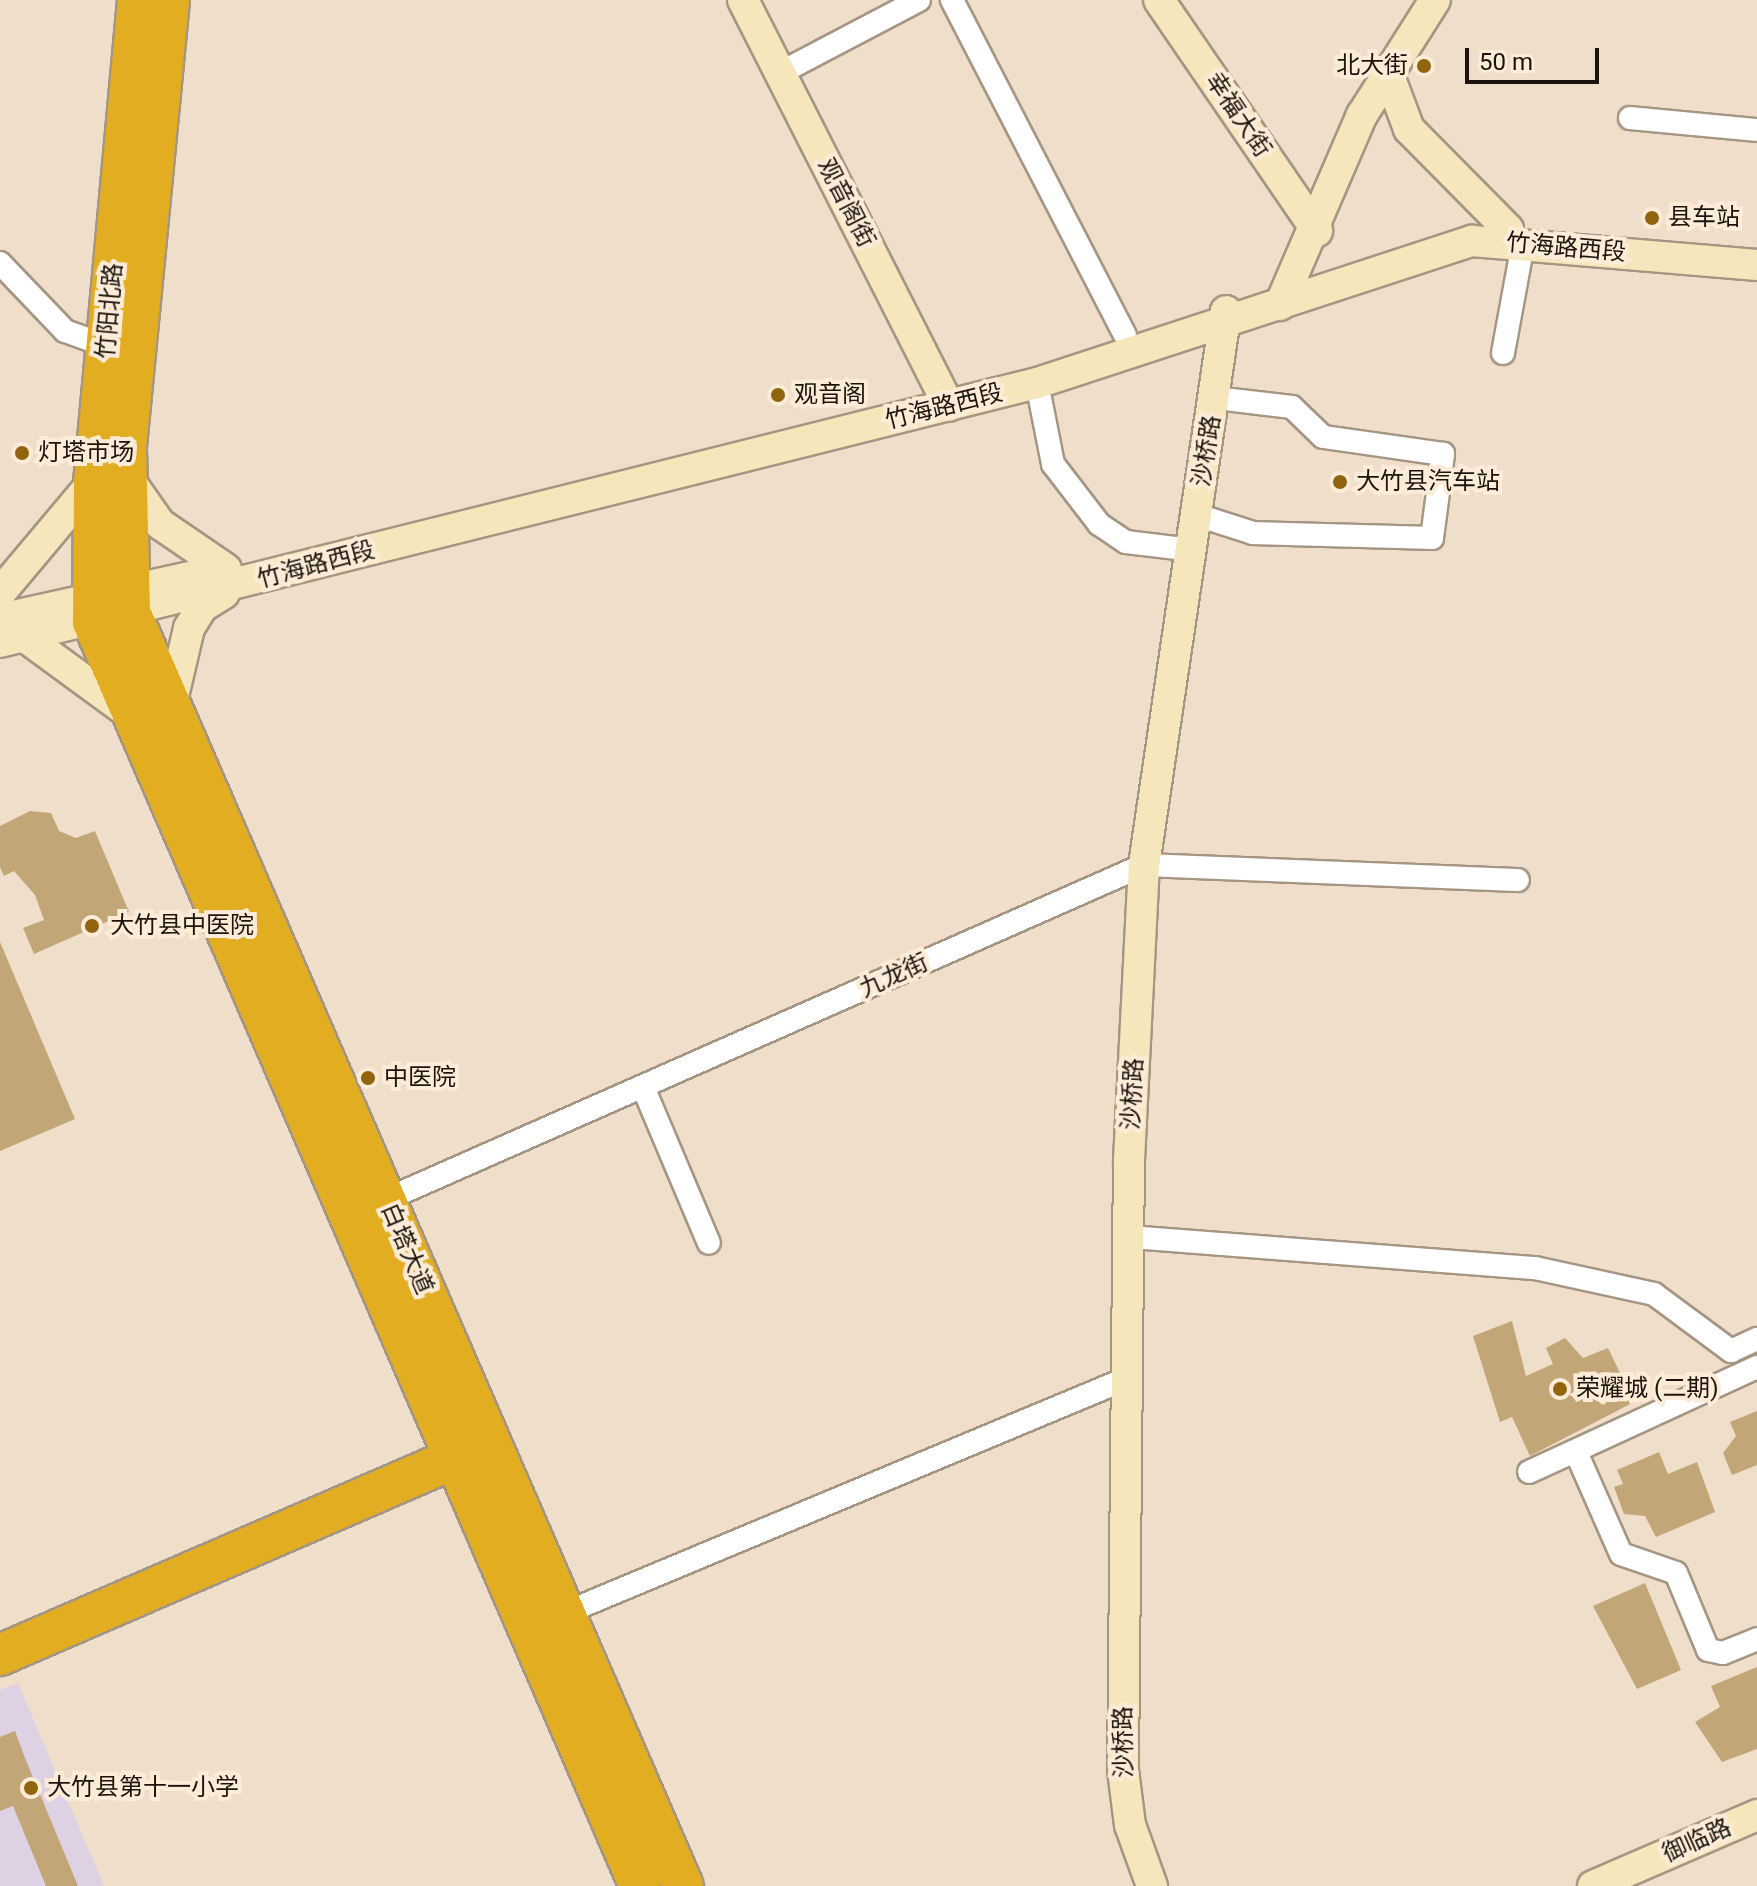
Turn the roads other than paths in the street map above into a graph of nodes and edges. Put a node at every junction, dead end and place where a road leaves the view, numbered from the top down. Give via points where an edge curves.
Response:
1 (138, 0) edge
2 (169, 0) edge
3 (743, 0) edge
4 (919, 0) edge
5 (952, 0) edge
6 (1159, 0) edge
7 (1435, 0) edge
8 (780, 73) junction
9 (1388, 73) junction
10 (1630, 118) dead end
11 (1757, 130) edge
12 (1317, 231) junction
13 (1516, 237) junction
14 (1757, 250) edge
15 (0, 263) edge
16 (1757, 265) edge
17 (1286, 293) junction
18 (1225, 315) junction
19 (1125, 335) junction
20 (107, 346) junction
21 (1503, 353) dead end
22 (1037, 383) junction
23 (945, 398) junction
24 (1215, 398) junction
25 (109, 477) junction
26 (1197, 515) junction
27 (1192, 550) junction
28 (229, 578) junction
29 (0, 593) edge
30 (109, 606) junction
31 (0, 619) edge
32 (12, 640) edge
33 (152, 711) junction
34 (1144, 865) junction
35 (1518, 880) dead end
36 (643, 1087) junction
37 (385, 1200) junction
38 (1130, 1237) junction
39 (709, 1243) dead end
40 (1757, 1339) edge
41 (1757, 1367) edge
42 (1128, 1378) junction
43 (450, 1447) junction
44 (1576, 1452) junction
45 (1529, 1472) dead end
46 (565, 1613) junction
47 (0, 1629) edge
48 (1757, 1639) edge
49 (0, 1655) edge
50 (1757, 1815) edge
51 (640, 1886) edge
52 (683, 1886) edge
53 (1152, 1886) edge
54 (1593, 1886) edge

1 - 20 highway, 竹阳北路
2 - 25 highway, 竹阳北路
3 - 8 street, 观音阁街
4 - 8 street
5 - 19 street
6 - 12 street, 幸福大街
7 - 9 street
8 - 23 street, 观音阁街
9 - 12 street via 1362,115
9 - 13 street, 竹海路西段 via 1409,129
10 - 11 street
12 - 17 street
13 - 14 street, 竹海路西段
13 - 16 street, 竹海路西段
13 - 17 street, 竹海路西段 via 1472,241
13 - 21 street
15 - 20 street via 65,331
17 - 18 street, 竹海路西段
18 - 19 street, 竹海路西段
18 - 22 street, 竹海路西段
18 - 24 street, 沙桥路
19 - 23 street, 竹海路西段
20 - 25 highway, 竹阳北路
22 - 23 street, 竹海路西段
22 - 27 street via 1053,464 1099,524 1126,542
23 - 28 street, 竹海路西段
24 - 26 street, 沙桥路
24 - 26 street via 1292,407 1323,437 1443,454 1432,538 1253,533
25 - 28 street
25 - 29 street
25 - 30 highway, 竹阳北路
26 - 27 street, 沙桥路
27 - 34 street, 沙桥路
28 - 30 street, 竹海路西段
28 - 33 street via 189,628
30 - 31 street
30 - 32 street
30 - 33 highway, 白塔大道
32 - 33 street
33 - 37 highway, 白塔大道
33 - 43 highway, 白塔大道
34 - 35 street
34 - 36 street, 九龙街
34 - 38 street, 沙桥路
36 - 37 street, 九龙街
36 - 39 street
37 - 46 highway, 白塔大道
38 - 40 street via 1535,1268 1654,1294 1731,1351
38 - 42 street, 沙桥路
41 - 44 street
42 - 46 street
42 - 53 street, 沙桥路 via 1123,1770 1130,1825
43 - 47 highway
43 - 49 highway
43 - 51 highway, 白塔大道
44 - 45 street
44 - 48 street via 1621,1554 1676,1573 1708,1650 1723,1653
46 - 52 highway, 白塔大道
50 - 54 street, 御临路

